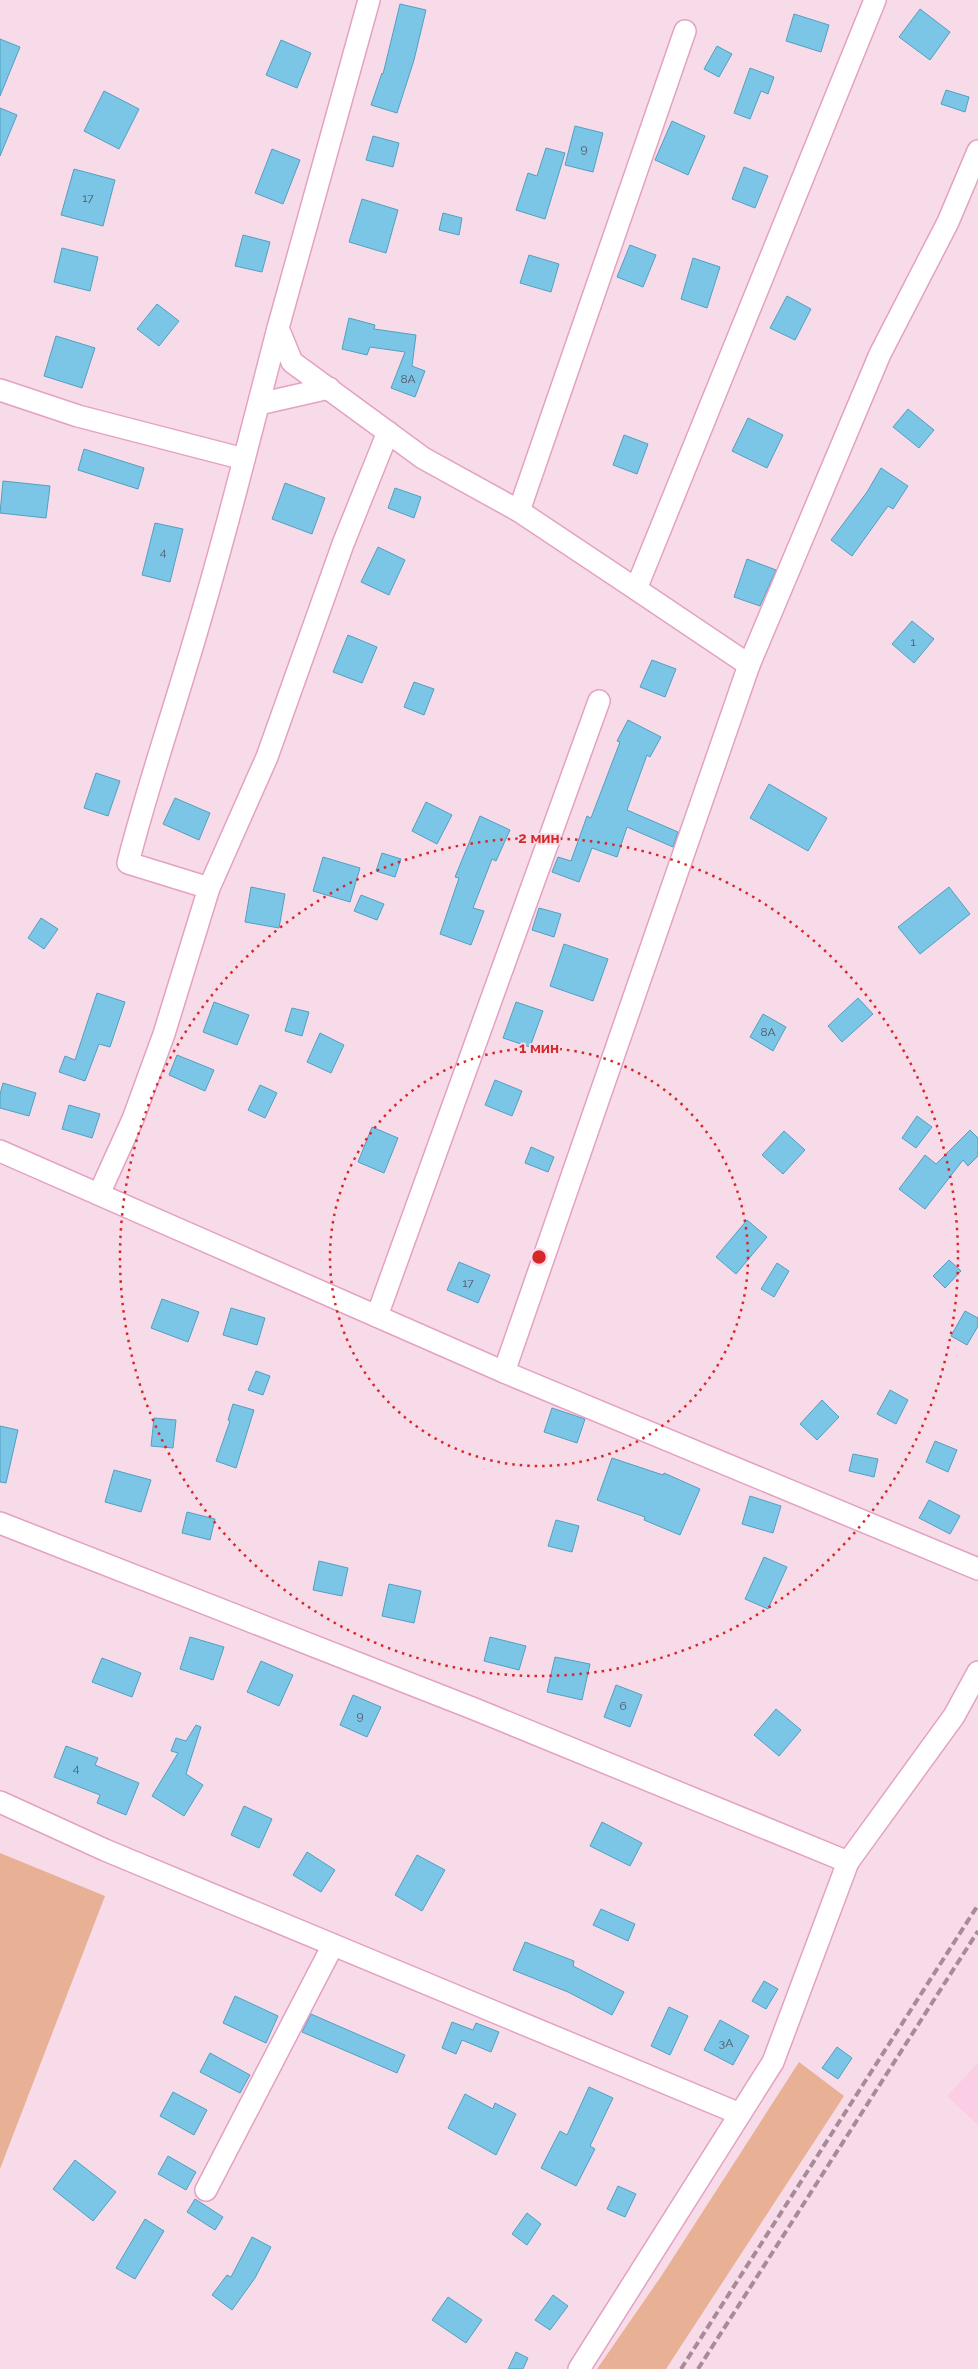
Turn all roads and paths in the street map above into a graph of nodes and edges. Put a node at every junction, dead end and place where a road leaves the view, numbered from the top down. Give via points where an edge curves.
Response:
1 (369, 0) edge
2 (875, 0) edge
3 (685, 31) dead end
4 (978, 151) edge
5 (278, 328) junction
6 (329, 388) junction
7 (0, 390) edge
8 (258, 404) junction
9 (388, 432) junction
10 (244, 459) junction
11 (519, 511) junction
12 (636, 588) junction
13 (749, 665) junction
14 (599, 701) dead end
15 (209, 888) junction
16 (0, 1151) edge
17 (99, 1194) junction
18 (377, 1316) junction
19 (504, 1372) junction
20 (0, 1523) edge
21 (978, 1569) edge
22 (978, 1672) edge
23 (0, 1802) edge
24 (848, 1862) junction
25 (334, 1945) junction
26 (740, 2114) junction
27 (206, 2190) dead end
28 (579, 2369) edge

1 - 5 street
2 - 12 street
3 - 11 street
4 - 13 street via 948,222 880,354
5 - 6 street via 292,362
5 - 8 street
6 - 8 street
6 - 9 street
7 - 10 street via 78,416
8 - 10 street
9 - 11 street via 423,458
9 - 15 street via 343,544 267,757
10 - 15 street via 128,863
11 - 12 street
12 - 13 street
13 - 19 street
14 - 18 street
15 - 17 street via 164,1034 133,1118
16 - 17 street
17 - 18 street
18 - 19 street
19 - 21 street
20 - 24 street via 477,1710
22 - 24 street via 954,1716
23 - 25 street via 105,1850
24 - 26 street via 773,2062
25 - 26 street
25 - 27 street
26 - 28 street

